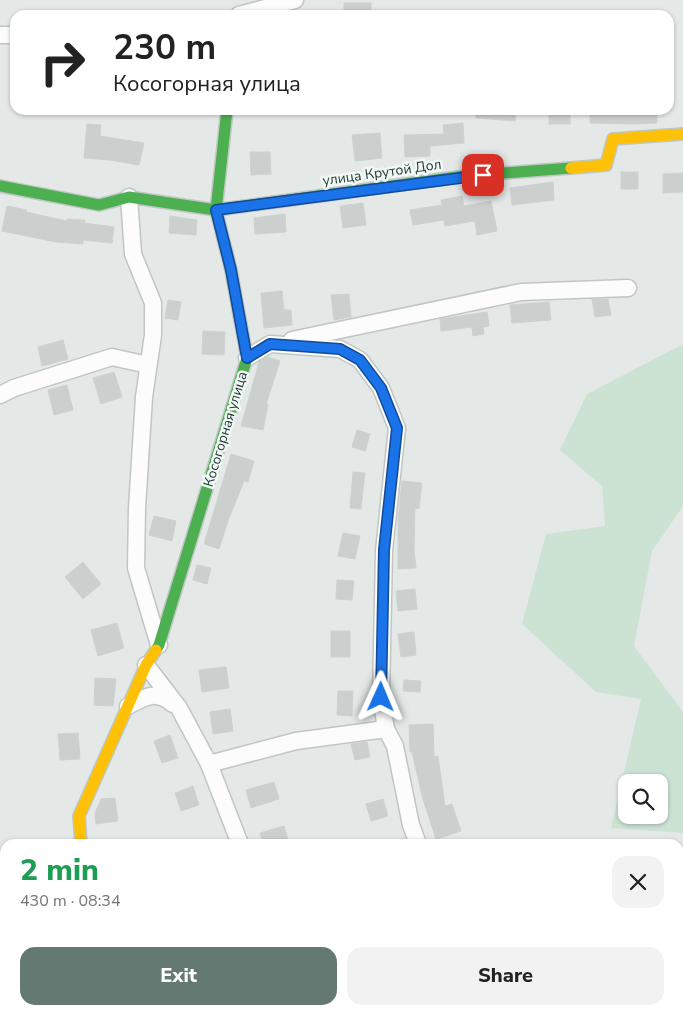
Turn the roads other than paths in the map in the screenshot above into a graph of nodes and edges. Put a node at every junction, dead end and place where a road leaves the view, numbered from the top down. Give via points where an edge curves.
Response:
1 (296, 0) edge
2 (258, 10) edge
3 (226, 115) edge
4 (683, 134) edge
5 (0, 186) edge
6 (129, 197) junction
7 (216, 210) junction
8 (628, 288) dead end
9 (270, 344) junction
10 (247, 358) junction
11 (148, 365) junction
12 (0, 395) edge
13 (159, 645) junction
14 (146, 665) junction
15 (128, 706) junction
16 (179, 708) junction
17 (386, 729) junction
18 (209, 764) junction
19 (81, 839) edge
20 (238, 839) edge
21 (416, 839) edge

1 - 2 street
3 - 7 street
4 - 7 street, улица Крутой Дол via 613,139 606,165 465,176
5 - 6 street, улица Крутой Дол via 98,204
6 - 7 street, улица Крутой Дол
6 - 11 street via 132,254 153,303 153,335
7 - 10 street, Косогорная улица
8 - 9 street via 521,292
9 - 10 street
9 - 17 street via 340,349 360,360 381,388 397,428 384,550 381,697
10 - 13 street, Косогорная улица
11 - 12 street via 112,357
11 - 13 street via 137,508 136,568
13 - 14 street, Косогорная улица
14 - 15 street, Косогорная улица
14 - 16 street
15 - 16 street via 156,695
15 - 19 street, Косогорная улица via 79,816
16 - 18 street
17 - 18 street via 296,741
17 - 21 street via 395,746
18 - 20 street

